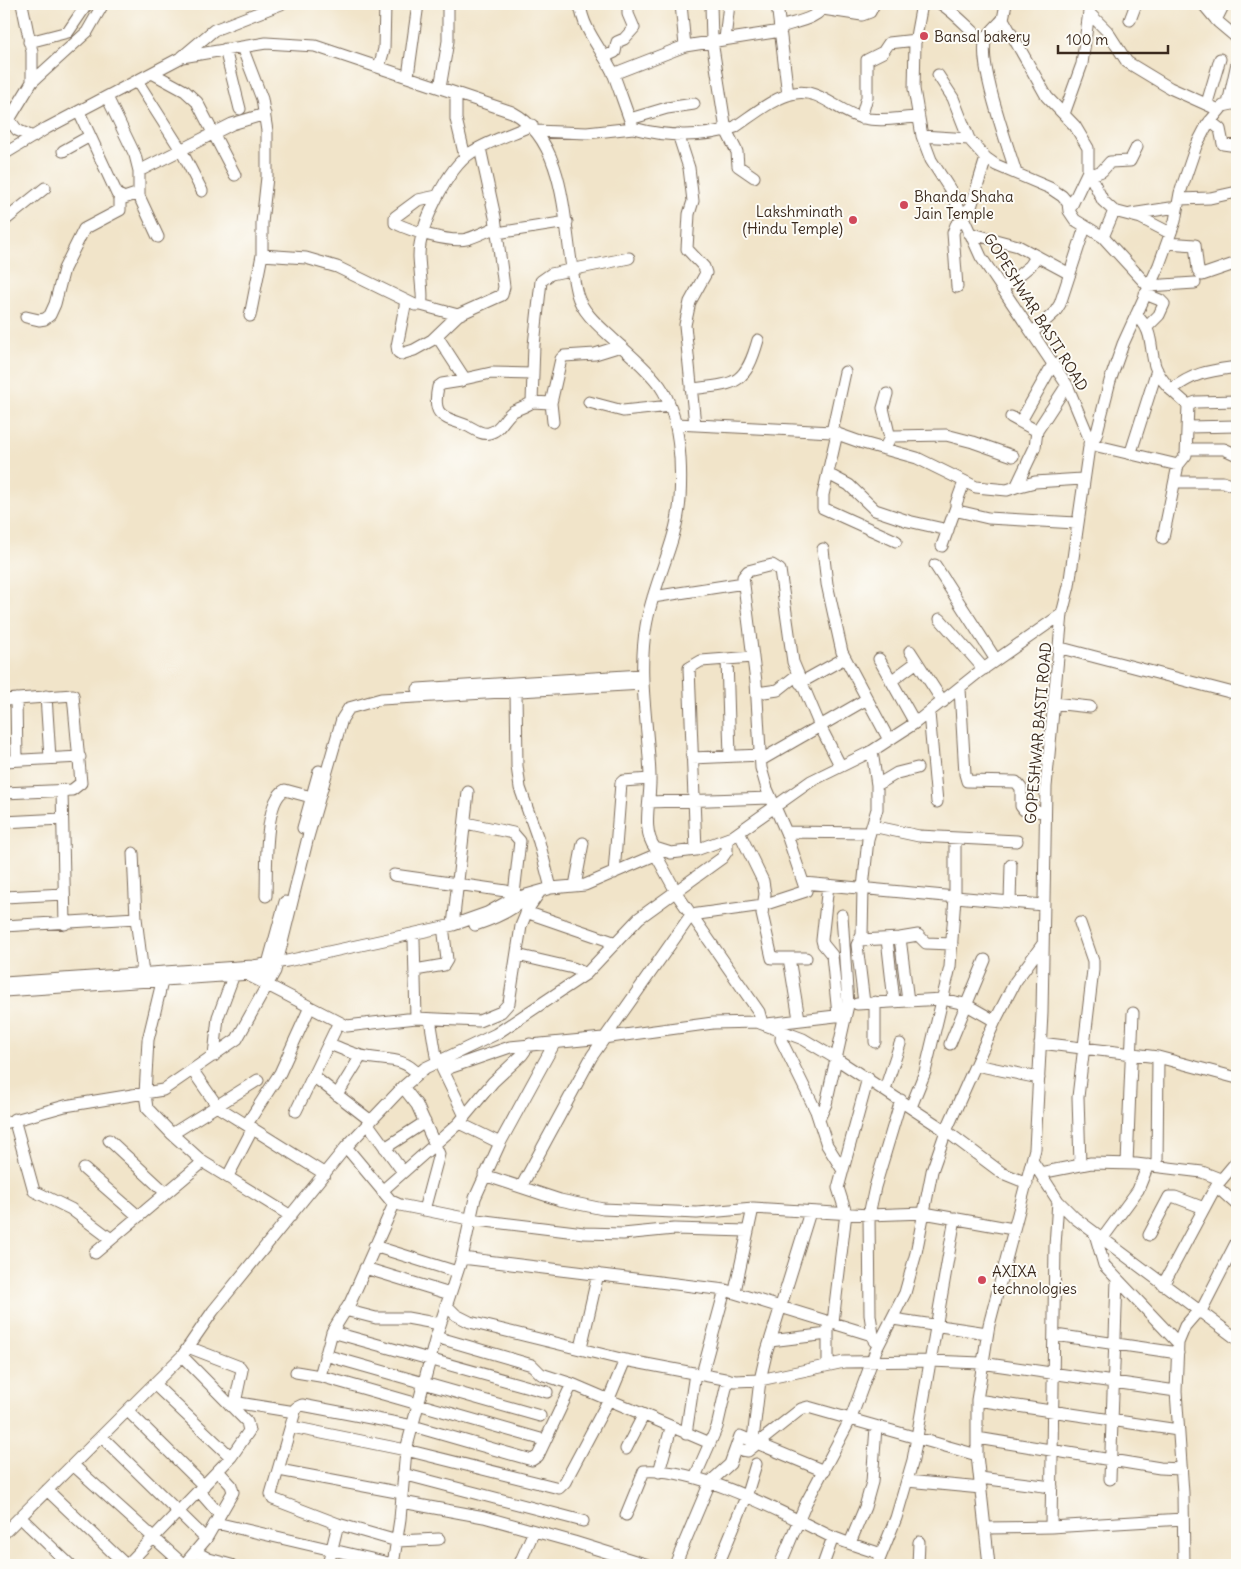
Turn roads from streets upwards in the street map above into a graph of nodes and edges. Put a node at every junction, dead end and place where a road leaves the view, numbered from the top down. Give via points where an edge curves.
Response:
1 (22, 4) edge
2 (88, 4) edge
3 (103, 4) edge
4 (281, 4) edge
5 (385, 4) edge
6 (418, 4) edge
7 (580, 4) edge
8 (628, 4) edge
9 (681, 4) edge
10 (711, 4) edge
11 (729, 4) edge
12 (777, 4) edge
13 (874, 4) edge
14 (922, 4) edge
15 (941, 4) edge
16 (1006, 4) edge
17 (1136, 4) edge
18 (1203, 4) edge
19 (1224, 4) edge
20 (448, 6) dead end
21 (824, 6) edge
22 (1090, 9) edge
23 (1004, 19) junction
24 (1130, 20) dead end
25 (1216, 20) junction
26 (781, 29) junction
27 (1237, 38) edge
28 (725, 39) junction
29 (916, 40) junction
30 (712, 41) junction
31 (29, 42) junction
32 (985, 42) junction
33 (242, 46) junction
34 (685, 46) junction
35 (225, 49) junction
36 (604, 57) junction
37 (182, 58) junction
38 (1220, 59) dead end
39 (1237, 63) edge
40 (379, 67) junction
41 (152, 73) junction
42 (613, 74) junction
43 (938, 75) dead end
44 (408, 76) junction
45 (137, 81) junction
46 (32, 82) junction
47 (440, 88) junction
48 (456, 93) junction
49 (788, 95) junction
50 (107, 97) junction
51 (1207, 103) junction
52 (694, 104) dead end
53 (1228, 106) edge
54 (240, 109) dead end
55 (79, 112) junction
56 (265, 114) junction
57 (1064, 114) junction
58 (7, 116) edge
59 (917, 117) junction
60 (861, 118) junction
61 (1210, 121) junction
62 (632, 123) junction
63 (534, 128) junction
64 (726, 130) junction
65 (214, 134) junction
66 (678, 134) junction
67 (90, 136) junction
68 (922, 136) junction
69 (33, 137) junction
70 (969, 139) junction
71 (1235, 142) edge
72 (1137, 147) dead end
73 (480, 148) junction
74 (181, 150) junction
75 (64, 151) dead end
76 (4, 154) edge
77 (465, 157) junction
78 (986, 158) junction
79 (139, 171) junction
80 (1016, 173) junction
81 (1089, 173) junction
82 (235, 175) dead end
83 (754, 177) dead end
84 (45, 188) dead end
85 (202, 191) dead end
86 (1237, 192) edge
87 (139, 193) junction
88 (438, 196) junction
89 (120, 198) junction
90 (1178, 203) junction
91 (1114, 211) junction
92 (1069, 212) junction
93 (1126, 215) junction
94 (962, 217) junction
95 (4, 221) edge
96 (567, 222) junction
97 (1086, 227) junction
98 (497, 230) junction
99 (423, 233) junction
100 (969, 233) junction
101 (158, 236) dead end
102 (1103, 237) junction
103 (1168, 238) junction
104 (262, 255) junction
105 (1037, 256) junction
106 (629, 258) dead end
107 (1237, 263) edge
108 (573, 270) junction
109 (1070, 274) junction
110 (1195, 283) dead end
111 (957, 287) dead end
112 (1002, 289) junction
113 (1146, 290) junction
114 (406, 301) junction
115 (421, 305) junction
116 (458, 315) junction
117 (1136, 315) junction
118 (250, 316) dead end
119 (26, 317) dead end
120 (1147, 327) junction
121 (1032, 333) junction
122 (437, 336) junction
123 (758, 340) dead end
124 (621, 346) junction
125 (1053, 364) junction
126 (1237, 367) edge
127 (1157, 370) junction
128 (845, 372) dead end
129 (532, 374) junction
130 (464, 379) junction
131 (1067, 385) junction
132 (691, 389) junction
133 (1171, 390) junction
134 (887, 394) dead end
135 (1237, 401) edge
136 (532, 402) junction
137 (589, 402) dead end
138 (550, 403) junction
139 (1188, 404) junction
140 (670, 406) junction
141 (553, 422) dead end
142 (676, 424) junction
143 (695, 425) junction
144 (1237, 426) edge
145 (1188, 427) junction
146 (1037, 431) junction
147 (834, 432) junction
148 (890, 438) junction
149 (1089, 442) junction
150 (884, 449) junction
151 (1187, 449) junction
152 (1130, 452) junction
153 (1237, 455) edge
154 (1013, 456) dead end
155 (1178, 465) junction
156 (828, 474) junction
157 (1082, 479) junction
158 (964, 482) junction
159 (1174, 482) junction
160 (1016, 487) junction
161 (1237, 487) edge
162 (956, 507) junction
163 (1076, 523) junction
164 (948, 530) junction
165 (1163, 538) dead end
166 (896, 541) dead end
167 (942, 546) dead end
168 (822, 549) dead end
169 (935, 565) dead end
170 (744, 583) junction
171 (653, 597) junction
172 (1062, 614) junction
173 (940, 619) dead end
174 (1061, 648) junction
175 (910, 651) dead end
176 (753, 657) junction
177 (845, 658) junction
178 (726, 659) junction
179 (879, 659) dead end
180 (996, 660) junction
181 (917, 662) junction
182 (984, 669) junction
183 (642, 679) junction
184 (798, 679) junction
185 (891, 681) junction
186 (960, 689) junction
187 (516, 690) junction
188 (757, 692) junction
189 (1237, 694) edge
190 (46, 696) junction
191 (16, 699) junction
192 (867, 699) junction
193 (4, 700) edge
194 (943, 702) junction
195 (1053, 703) junction
196 (1090, 707) dead end
197 (929, 713) junction
198 (915, 723) junction
199 (820, 726) junction
200 (889, 740) junction
201 (872, 751) junction
202 (730, 756) junction
203 (80, 757) junction
204 (761, 757) junction
205 (50, 758) junction
206 (692, 758) junction
207 (17, 760) junction
208 (4, 761) edge
209 (840, 765) junction
210 (917, 768) dead end
211 (650, 779) junction
212 (877, 785) junction
213 (62, 790) junction
214 (468, 792) dead end
215 (4, 793) edge
216 (310, 798) junction
217 (695, 800) junction
218 (649, 802) junction
219 (772, 802) junction
220 (937, 802) dead end
221 (1045, 812) junction
222 (62, 819) junction
223 (4, 822) edge
224 (466, 823) junction
225 (870, 830) junction
226 (739, 832) junction
227 (786, 832) junction
228 (955, 838) junction
229 (727, 840) junction
230 (1017, 841) dead end
231 (583, 843) dead end
232 (696, 850) junction
233 (133, 853) dead end
234 (659, 854) junction
235 (1011, 865) dead end
236 (614, 873) junction
237 (394, 875) dead end
238 (804, 883) junction
239 (458, 884) junction
240 (828, 885) junction
241 (576, 886) junction
242 (551, 888) junction
243 (863, 888) junction
244 (675, 891) junction
245 (539, 893) junction
246 (64, 894) junction
247 (266, 896) dead end
248 (520, 896) junction
249 (4, 897) edge
250 (955, 897) junction
251 (1010, 902) junction
252 (1043, 904) junction
253 (763, 905) junction
254 (526, 912) junction
255 (691, 915) junction
256 (842, 915) dead end
257 (136, 918) junction
258 (1080, 923) dead end
259 (65, 924) junction
260 (453, 925) junction
261 (4, 926) edge
262 (444, 934) junction
263 (900, 938) junction
264 (887, 939) junction
265 (414, 940) junction
266 (860, 940) junction
267 (616, 943) junction
268 (952, 944) junction
269 (1042, 945) junction
270 (517, 955) junction
271 (789, 958) junction
272 (806, 958) dead end
273 (985, 960) dead end
274 (271, 968) junction
275 (415, 970) junction
276 (143, 974) junction
277 (586, 974) junction
278 (248, 975) junction
279 (233, 976) junction
280 (162, 982) junction
281 (4, 983) edge
282 (268, 987) junction
283 (4, 991) edge
284 (942, 999) junction
285 (894, 1001) junction
286 (908, 1001) junction
287 (869, 1003) junction
288 (965, 1004) junction
289 (310, 1007) junction
290 (844, 1012) junction
291 (1133, 1013) dead end
292 (416, 1018) junction
293 (430, 1019) junction
294 (799, 1019) junction
295 (995, 1021) junction
296 (339, 1022) junction
297 (764, 1024) junction
298 (782, 1030) junction
299 (603, 1038) junction
300 (875, 1042) dead end
301 (1040, 1043) junction
302 (328, 1044) junction
303 (530, 1044) junction
304 (554, 1044) junction
305 (900, 1044) dead end
306 (950, 1044) dead end
307 (1082, 1048) junction
308 (1131, 1054) junction
309 (214, 1056) junction
310 (361, 1056) junction
311 (1158, 1057) junction
312 (836, 1058) junction
313 (441, 1065) junction
314 (976, 1065) junction
315 (193, 1071) junction
316 (418, 1074) junction
317 (313, 1076) junction
318 (868, 1078) junction
319 (1038, 1078) junction
320 (1237, 1078) edge
321 (258, 1080) dead end
322 (403, 1087) junction
323 (885, 1089) junction
324 (145, 1094) junction
325 (336, 1094) junction
326 (901, 1100) junction
327 (218, 1107) junction
328 (911, 1107) junction
329 (296, 1111) dead end
330 (462, 1119) junction
331 (819, 1119) junction
332 (9, 1121) edge
333 (369, 1122) junction
334 (425, 1122) junction
335 (250, 1126) junction
336 (946, 1131) junction
337 (172, 1134) junction
338 (109, 1140) dead end
339 (434, 1143) junction
340 (500, 1143) junction
341 (346, 1146) junction
342 (385, 1148) junction
343 (1237, 1161) edge
344 (203, 1162) junction
345 (1033, 1162) junction
346 (1128, 1164) junction
347 (1080, 1165) junction
348 (1153, 1166) junction
349 (84, 1169) dead end
350 (842, 1169) junction
351 (403, 1172) junction
352 (1040, 1173) junction
353 (325, 1174) junction
354 (484, 1175) junction
355 (228, 1176) junction
356 (1218, 1182) junction
357 (1027, 1183) junction
358 (521, 1187) junction
359 (382, 1191) junction
360 (166, 1193) junction
361 (1058, 1201) junction
362 (394, 1204) junction
363 (1237, 1205) edge
364 (753, 1208) junction
365 (1204, 1208) junction
366 (424, 1210) junction
367 (810, 1212) junction
368 (846, 1213) junction
369 (924, 1213) junction
370 (869, 1215) junction
371 (138, 1216) junction
372 (291, 1216) junction
373 (955, 1218) junction
374 (469, 1219) junction
375 (1013, 1229) junction
376 (747, 1231) junction
377 (1148, 1235) dead end
378 (1098, 1236) junction
379 (111, 1239) junction
380 (1237, 1241) edge
381 (374, 1246) junction
382 (95, 1253) dead end
383 (462, 1258) junction
384 (365, 1268) junction
385 (457, 1272) junction
386 (598, 1274) junction
387 (1117, 1280) junction
388 (1163, 1285) junction
389 (730, 1290) junction
390 (450, 1294) junction
391 (446, 1305) junction
392 (781, 1306) junction
393 (346, 1310) junction
394 (1199, 1312) junction
395 (893, 1319) junction
396 (831, 1321) junction
397 (440, 1324) junction
398 (936, 1326) junction
399 (332, 1332) junction
400 (987, 1333) junction
401 (828, 1334) junction
402 (872, 1335) junction
403 (1055, 1335) junction
404 (436, 1337) junction
405 (1237, 1338) edge
406 (770, 1341) junction
407 (1115, 1344) junction
408 (581, 1348) junction
409 (1178, 1348) junction
410 (185, 1351) junction
411 (325, 1355) junction
412 (875, 1356) junction
413 (430, 1360) junction
414 (625, 1360) junction
415 (930, 1361) junction
416 (981, 1363) junction
417 (828, 1365) junction
418 (296, 1372) dead end
419 (699, 1374) junction
420 (1054, 1374) junction
421 (320, 1376) junction
422 (728, 1380) junction
423 (760, 1380) junction
424 (424, 1383) junction
425 (1113, 1383) junction
426 (154, 1384) junction
427 (572, 1384) junction
428 (1176, 1391) junction
429 (547, 1392) dead end
430 (976, 1400) junction
431 (608, 1401) junction
432 (232, 1404) junction
433 (418, 1405) junction
434 (128, 1411) junction
435 (1053, 1411) junction
436 (295, 1412) junction
437 (540, 1416) dead end
438 (643, 1416) junction
439 (851, 1418) junction
440 (1112, 1419) junction
441 (412, 1426) junction
442 (292, 1427) junction
443 (876, 1427) junction
444 (672, 1428) junction
445 (1178, 1430) junction
446 (686, 1434) junction
447 (102, 1437) junction
448 (977, 1438) junction
449 (917, 1439) junction
450 (544, 1440) junction
451 (756, 1440) junction
452 (710, 1443) junction
453 (626, 1449) dead end
454 (406, 1450) junction
455 (1053, 1450) junction
456 (977, 1455) junction
457 (231, 1457) junction
458 (1111, 1459) junction
459 (756, 1464) dead end
460 (74, 1465) junction
461 (1181, 1469) junction
462 (279, 1470) junction
463 (218, 1471) junction
464 (824, 1471) junction
465 (659, 1472) junction
466 (403, 1474) junction
467 (694, 1477) junction
468 (1110, 1479) dead end
469 (907, 1481) junction
470 (710, 1482) junction
471 (981, 1483) junction
472 (1052, 1487) junction
473 (202, 1488) junction
474 (48, 1490) junction
475 (402, 1497) junction
476 (746, 1497) junction
477 (178, 1512) junction
478 (626, 1515) dead end
479 (20, 1517) junction
480 (218, 1519) junction
481 (1183, 1519) junction
482 (799, 1520) junction
483 (583, 1521) dead end
484 (338, 1524) junction
485 (1051, 1527) junction
486 (986, 1528) junction
487 (534, 1531) junction
488 (4, 1533) edge
489 (833, 1537) junction
490 (153, 1538) junction
491 (206, 1539) junction
492 (439, 1539) dead end
493 (397, 1541) junction
494 (919, 1542) dead end
495 (850, 1543) junction
496 (331, 1550) junction
497 (196, 1552) junction
498 (879, 1560) edge
499 (70, 1565) edge
500 (127, 1565) edge
501 (231, 1565) edge
502 (328, 1565) edge
503 (393, 1565) edge
504 (519, 1565) edge
505 (648, 1565) edge
506 (675, 1565) edge
507 (718, 1565) edge
508 (780, 1565) edge
509 (823, 1565) edge
510 (918, 1565) edge
511 (989, 1565) edge
512 (1184, 1565) edge

1 - 31 street
2 - 31 street via 68,32
3 - 46 street via 86,32
4 - 37 street via 214,30
5 - 40 street via 384,49
6 - 44 street
7 - 36 street via 594,44
8 - 36 street via 634,28 617,42 615,52
9 - 34 street
10 - 30 street
11 - 28 street
12 - 26 street
13 - 21 street via 870,12 862,15
14 - 29 street, GOPESHWAR BASTI ROAD
15 - 32 street via 959,16 964,25
16 - 23 street
17 - 24 street
18 - 25 street
19 - 25 street
20 - 47 street via 448,41
21 - 26 street via 814,15
22 - 51 street via 1127,62 1170,88
22 - 57 street via 1082,64
23 - 32 street
23 - 57 street via 1048,97
25 - 27 street
26 - 28 street
26 - 49 street
28 - 30 street
29 - 59 street, GOPESHWAR BASTI ROAD via 914,89
29 - 60 street via 890,43 883,52 868,60 867,97
30 - 34 street
30 - 64 street
31 - 46 street via 34,72
32 - 80 street via 987,72
33 - 35 street
33 - 40 street via 266,43 315,46
33 - 56 street
34 - 42 street
35 - 37 street
35 - 54 street
36 - 42 street
37 - 41 street
38 - 51 street
39 - 53 street
40 - 44 street
41 - 45 street
41 - 65 street via 192,96
42 - 62 street
43 - 70 street via 953,98
44 - 47 street
45 - 50 street
45 - 74 street
46 - 58 street
47 - 48 street
48 - 63 street via 512,112
48 - 77 street via 457,126
49 - 60 street via 811,93
49 - 64 street
50 - 55 street
50 - 79 street via 136,155
51 - 53 street
52 - 62 street via 667,108
53 - 61 street
55 - 67 street
55 - 69 street
56 - 65 street via 242,120
56 - 104 street via 267,177
57 - 81 street via 1088,148
58 - 69 street via 17,130
59 - 60 street
59 - 68 street, GOPESHWAR BASTI ROAD
61 - 71 street via 1220,129 1223,144
61 - 90 street via 1196,146
62 - 63 street via 587,133
62 - 66 street via 649,132
63 - 73 street
63 - 96 street via 556,174
64 - 66 street
64 - 83 street via 738,152 738,166
65 - 74 street
65 - 82 street
66 - 132 street via 690,168 693,201 687,249 706,273 690,302 685,325
67 - 75 street
67 - 89 street
68 - 70 street
68 - 94 street, GOPESHWAR BASTI ROAD via 931,160
69 - 76 street
70 - 78 street
72 - 81 street via 1130,161 1110,162 1102,171
73 - 77 street
73 - 98 street
74 - 79 street
74 - 85 street
77 - 88 street
78 - 80 street
78 - 94 street via 971,206
79 - 87 street
80 - 92 street via 1057,192 1066,200
81 - 91 street via 1103,201
81 - 92 street
84 - 95 street
86 - 90 street
87 - 89 street
87 - 101 street
88 - 99 street
88 - 99 street via 418,200 395,217 395,222
89 - 119 street via 120,210 84,229 64,269 50,315 38,320
90 - 93 street
90 - 103 street
91 - 93 street
91 - 102 street
92 - 97 street
93 - 103 street via 1140,218
94 - 100 street, GOPESHWAR BASTI ROAD
94 - 111 street via 953,234
96 - 98 street
96 - 108 street
97 - 102 street
97 - 109 street
98 - 99 street via 464,239
98 - 116 street via 504,287 502,295
99 - 115 street via 419,252 419,280 424,300
100 - 105 street via 1018,246
100 - 112 street, GOPESHWAR BASTI ROAD via 980,257
102 - 113 street
103 - 107 street via 1195,245 1198,270 1202,275
103 - 113 street
104 - 114 street via 306,258 337,267
104 - 118 street
105 - 109 street
105 - 112 street
106 - 108 street
108 - 124 street via 578,296 584,307
108 - 129 street via 551,274 541,281
109 - 121 street via 1056,312
110 - 113 street
112 - 121 street, GOPESHWAR BASTI ROAD
113 - 117 street
113 - 120 street via 1164,304 1159,315
114 - 115 street
114 - 122 street via 398,352 414,350
115 - 116 street
116 - 122 street
117 - 120 street
117 - 149 street via 1110,381 1096,436
120 - 127 street
121 - 125 street, GOPESHWAR BASTI ROAD
122 - 130 street
123 - 132 street via 751,363 736,381 725,386
124 - 138 street via 595,354 564,356
124 - 140 street via 656,381
125 - 131 street, GOPESHWAR BASTI ROAD
125 - 146 street via 1017,418
126 - 133 street via 1203,372
127 - 133 street
127 - 152 street
128 - 147 street
129 - 130 street via 491,374
129 - 136 street
130 - 136 street via 438,387 441,416 482,433 495,430 514,410
131 - 146 street
131 - 149 street, GOPESHWAR BASTI ROAD
132 - 143 street
133 - 139 street
134 - 148 street via 883,408
135 - 139 street
136 - 138 street
137 - 140 street via 623,411
138 - 141 street via 553,405
139 - 145 street
140 - 142 street
142 - 143 street
142 - 171 street via 680,482 678,512
143 - 147 street
144 - 145 street
145 - 151 street
146 - 160 street via 1035,447
147 - 150 street
147 - 156 street
148 - 150 street
148 - 154 street via 946,435
149 - 152 street
149 - 157 street, GOPESHWAR BASTI ROAD
150 - 158 street via 917,458
151 - 153 street via 1224,449
151 - 155 street
152 - 155 street
155 - 159 street
156 - 164 street via 850,484 876,510
156 - 166 street via 823,495 824,508
157 - 160 street via 1035,482
157 - 163 street, GOPESHWAR BASTI ROAD
158 - 160 street via 986,489
158 - 162 street
159 - 161 street via 1223,482
159 - 165 street
162 - 163 street via 958,511 988,518
162 - 164 street
163 - 172 street, GOPESHWAR BASTI ROAD
164 - 167 street
168 - 177 street via 837,636
169 - 180 street
170 - 171 street
170 - 176 street
170 - 184 street via 743,577 748,571 772,565 780,570
171 - 183 street via 643,642
172 - 174 street, GOPESHWAR BASTI ROAD
172 - 180 street
173 - 182 street
174 - 189 street
174 - 195 street, GOPESHWAR BASTI ROAD
175 - 181 street
176 - 178 street
176 - 188 street
177 - 184 street
177 - 192 street
178 - 202 street
178 - 206 street via 701,661 689,668
179 - 185 street
180 - 182 street
181 - 185 street
181 - 194 street
182 - 186 street
183 - 187 street
183 - 211 street
183 - 216 street via 459,685 362,696 343,705 336,714
184 - 188 street via 778,690
184 - 199 street
185 - 198 street
186 - 194 street
186 - 221 street via 967,781 1016,782 1022,788 1021,806 1024,810
187 - 242 street via 520,788
187 - 274 street via 381,699 358,704 345,713
188 - 204 street
190 - 191 street
190 - 203 street via 71,694 75,698
190 - 205 street
191 - 193 street
191 - 207 street
192 - 199 street
192 - 200 street
194 - 197 street
195 - 196 street
195 - 221 street, GOPESHWAR BASTI ROAD
197 - 198 street
197 - 220 street
198 - 200 street
199 - 204 street
199 - 209 street
200 - 201 street
201 - 209 street
201 - 212 street
202 - 204 street
202 - 206 street
203 - 205 street
203 - 213 street via 81,783 72,790
204 - 219 street
205 - 207 street
206 - 217 street
207 - 208 street
209 - 219 street
210 - 212 street via 897,773
211 - 218 street
211 - 236 street via 621,783
212 - 225 street via 877,809
213 - 215 street
213 - 222 street
214 - 224 street
216 - 247 street via 285,790 277,796 270,824
216 - 274 street
217 - 218 street
217 - 219 street
217 - 232 street
218 - 234 street via 650,842
219 - 226 street
219 - 227 street
221 - 252 street, GOPESHWAR BASTI ROAD
222 - 223 street
222 - 246 street
224 - 239 street
224 - 248 street via 519,837
225 - 227 street
225 - 228 street
225 - 243 street
226 - 229 street
226 - 253 street via 763,881
227 - 238 street
228 - 230 street
228 - 250 street
229 - 232 street
229 - 244 street via 726,855
231 - 241 street
232 - 234 street
233 - 257 street
234 - 236 street
234 - 244 street
235 - 251 street
236 - 241 street
237 - 239 street
238 - 240 street
238 - 253 street via 804,892
239 - 248 street
239 - 260 street
240 - 243 street
240 - 290 street via 822,940 832,955
241 - 242 street
242 - 245 street
243 - 250 street
243 - 266 street
244 - 255 street
244 - 267 street via 639,918
245 - 248 street
245 - 254 street
246 - 249 street
246 - 259 street
248 - 260 street
248 - 262 street via 518,906 490,920
250 - 251 street
250 - 268 street
251 - 252 street
252 - 269 street, GOPESHWAR BASTI ROAD
253 - 255 street
253 - 271 street via 772,958
254 - 267 street
254 - 270 street
255 - 297 street via 759,1012
255 - 299 street
256 - 290 street
257 - 259 street
257 - 276 street
258 - 307 street via 1093,961
259 - 261 street
260 - 274 street
262 - 265 street
262 - 275 street via 447,960 444,965
263 - 264 street
263 - 268 street via 918,935 926,943
263 - 286 street
264 - 266 street
264 - 285 street
265 - 274 street
265 - 275 street
266 - 287 street via 857,948
267 - 277 street
268 - 284 street
269 - 295 street via 1015,982
269 - 301 street, GOPESHWAR BASTI ROAD
270 - 277 street
270 - 293 street via 512,993 501,1012 473,1021
271 - 272 street
271 - 294 street
273 - 288 street
274 - 276 street
274 - 278 street
274 - 282 street
275 - 292 street
276 - 281 street
277 - 313 street via 496,1034
278 - 279 street
278 - 282 street
279 - 280 street
279 - 309 street via 218,1017
280 - 283 street
280 - 324 street via 148,1040
282 - 289 street
282 - 309 street via 237,1039
284 - 286 street
284 - 288 street
284 - 328 street via 925,1072
285 - 286 street
285 - 287 street
287 - 290 street
287 - 300 street
288 - 295 street
288 - 306 street
289 - 296 street
289 - 335 street via 280,1073
290 - 294 street
290 - 312 street
291 - 308 street
292 - 293 street
292 - 296 street via 354,1026
293 - 313 street via 434,1050
294 - 297 street
295 - 314 street
296 - 302 street
297 - 298 street
297 - 299 street via 713,1023
298 - 312 street
298 - 331 street via 781,1040
299 - 304 street
299 - 358 street
301 - 307 street
301 - 319 street, GOPESHWAR BASTI ROAD
302 - 310 street
302 - 317 street
303 - 304 street
303 - 313 street
303 - 330 street via 492,1082
304 - 340 street
305 - 323 street
307 - 308 street
307 - 347 street via 1078,1110
308 - 311 street
308 - 346 street
309 - 315 street
310 - 316 street via 403,1062
310 - 325 street
311 - 320 street
311 - 348 street
312 - 318 street
312 - 331 street via 826,1104
313 - 316 street
313 - 330 street
314 - 319 street
314 - 336 street
315 - 324 street via 163,1090
315 - 327 street
316 - 322 street
317 - 325 street
317 - 329 street
318 - 323 street
318 - 350 street
319 - 345 street, GOPESHWAR BASTI ROAD
321 - 327 street
322 - 333 street
322 - 334 street
323 - 326 street
324 - 332 street via 65,1106
324 - 337 street via 151,1114
325 - 333 street
326 - 328 street
326 - 370 street via 874,1187
327 - 335 street
327 - 337 street
328 - 336 street
330 - 339 street
330 - 340 street
331 - 350 street via 827,1145
332 - 379 street via 34,1191 71,1209
333 - 341 street
333 - 342 street
334 - 339 street
334 - 342 street
335 - 353 street
335 - 355 street
336 - 357 street via 1002,1173
336 - 369 street via 932,1171
337 - 344 street
338 - 360 street
339 - 351 street
339 - 366 street via 439,1158
340 - 354 street
341 - 353 street
341 - 359 street
342 - 351 street
343 - 356 street
344 - 355 street
344 - 360 street
345 - 352 street
345 - 357 street, GOPESHWAR BASTI ROAD
346 - 347 street
346 - 348 street
347 - 352 street
348 - 356 street via 1202,1172
348 - 378 street via 1138,1190
349 - 371 street
350 - 368 street via 838,1192
351 - 359 street
352 - 361 street
353 - 372 street
354 - 358 street
354 - 374 street
355 - 372 street
356 - 363 street
356 - 365 street
357 - 375 street, GOPESHWAR BASTI ROAD
358 - 364 street via 577,1205 603,1209 697,1213
359 - 362 street
360 - 371 street
361 - 378 street
361 - 403 street
362 - 366 street
362 - 381 street
364 - 367 street
364 - 376 street
365 - 377 street via 1169,1197
365 - 388 street
366 - 374 street
367 - 368 street
367 - 392 street
368 - 370 street
368 - 396 street
369 - 370 street
369 - 373 street
369 - 395 street via 911,1275
370 - 402 street
371 - 379 street
372 - 410 street via 213,1311
373 - 375 street
373 - 398 street
374 - 376 street via 584,1232
374 - 383 street
375 - 400 street, GOPESHWAR BASTI ROAD
376 - 389 street
378 - 387 street via 1101,1259
378 - 388 street
379 - 382 street
380 - 394 street
381 - 384 street
381 - 385 street
383 - 385 street
383 - 386 street
384 - 390 street
384 - 393 street
385 - 390 street
386 - 389 street
386 - 408 street
387 - 407 street
387 - 409 street
388 - 394 street
389 - 392 street
389 - 419 street
390 - 391 street
391 - 397 street
391 - 408 street via 461,1319 470,1322
392 - 396 street
392 - 406 street
393 - 397 street via 376,1318 407,1318
393 - 399 street
394 - 405 street
394 - 409 street via 1185,1326
395 - 398 street
395 - 412 street
396 - 401 street
396 - 402 street
397 - 404 street
398 - 400 street
398 - 415 street
399 - 411 street
399 - 413 street
400 - 416 street, GOPESHWAR BASTI ROAD
401 - 406 street
401 - 417 street
402 - 412 street
403 - 407 street
403 - 420 street
404 - 413 street
404 - 427 street via 532,1366 541,1374
406 - 423 street
407 - 409 street
407 - 425 street
408 - 414 street
409 - 428 street
410 - 426 street
410 - 432 street
410 - 432 street via 240,1367 242,1370
411 - 421 street
411 - 424 street
412 - 415 street
412 - 417 street
412 - 439 street
413 - 424 street
413 - 429 street
414 - 419 street
414 - 431 street
415 - 416 street
415 - 449 street
416 - 420 street
416 - 430 street, GOPESHWAR BASTI ROAD
417 - 423 street
418 - 421 street
419 - 422 street
419 - 446 street
420 - 425 street
420 - 435 street
421 - 433 street
422 - 423 street
422 - 452 street via 722,1411
423 - 451 street
424 - 433 street
424 - 437 street
425 - 428 street
425 - 440 street
426 - 434 street
426 - 457 street
427 - 431 street
427 - 450 street
428 - 445 street
430 - 435 street
430 - 448 street, GOPESHWAR BASTI ROAD
431 - 438 street
431 - 454 street via 559,1488
432 - 436 street
432 - 457 street via 250,1431
433 - 441 street
433 - 450 street
434 - 447 street
434 - 473 street
435 - 440 street
435 - 455 street
436 - 441 street via 302,1405
436 - 442 street
438 - 444 street
438 - 453 street
439 - 443 street
439 - 451 street via 804,1408
439 - 464 street
440 - 445 street
440 - 458 street
441 - 450 street via 532,1460 538,1456
441 - 454 street
442 - 454 street
442 - 462 street
443 - 449 street
443 - 495 street via 872,1482
444 - 446 street
444 - 465 street
445 - 461 street
446 - 452 street
447 - 460 street
447 - 477 street
448 - 455 street
448 - 456 street, GOPESHWAR BASTI ROAD
449 - 456 street
449 - 469 street
451 - 464 street
451 - 470 street via 748,1451 736,1449 730,1464
452 - 467 street
454 - 466 street
455 - 458 street
455 - 472 street
456 - 471 street, GOPESHWAR BASTI ROAD
457 - 463 street
458 - 461 street
458 - 468 street
459 - 476 street
460 - 474 street
460 - 490 street
461 - 481 street
462 - 475 street
462 - 484 street via 271,1494 273,1500
463 - 473 street
463 - 480 street via 233,1489
464 - 482 street
465 - 467 street
465 - 478 street via 641,1473
466 - 475 street
466 - 483 street
467 - 470 street
469 - 471 street
469 - 498 street
470 - 476 street
470 - 506 street
471 - 472 street
471 - 486 street, GOPESHWAR BASTI ROAD
472 - 485 street
473 - 477 street
473 - 480 street
474 - 479 street
474 - 500 street
475 - 487 street
475 - 493 street
476 - 482 street
476 - 507 street
477 - 490 street
477 - 491 street
479 - 488 street
479 - 499 street
480 - 491 street
480 - 496 street
481 - 485 street
481 - 512 street
482 - 489 street
482 - 508 street
484 - 493 street
484 - 496 street
485 - 486 street
486 - 511 street, GOPESHWAR BASTI ROAD
487 - 504 street
487 - 505 street
489 - 495 street
489 - 509 street
490 - 497 street via 184,1565
490 - 500 street
491 - 497 street
492 - 493 street
493 - 503 street
494 - 510 street
495 - 498 street
496 - 502 street
496 - 503 street
497 - 501 street

